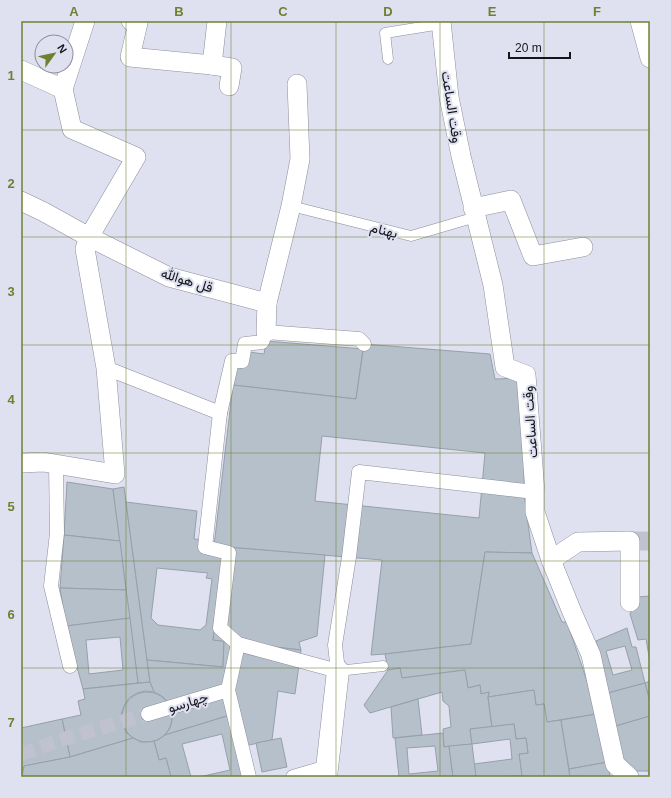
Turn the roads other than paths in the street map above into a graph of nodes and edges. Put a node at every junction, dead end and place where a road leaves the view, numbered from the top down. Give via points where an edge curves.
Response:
1 (85, 21) edge
2 (131, 21) edge
3 (217, 21) edge
4 (640, 21) edge
5 (441, 22) edge
6 (650, 58) edge
7 (388, 59) dead end
8 (212, 65) junction
9 (21, 70) edge
10 (297, 84) dead end
11 (229, 86) dead end
12 (63, 89) junction
13 (21, 201) edge
14 (291, 206) junction
15 (475, 212) junction
16 (89, 237) junction
17 (583, 247) dead end
18 (267, 303) junction
19 (266, 332) junction
20 (364, 344) dead end
21 (106, 368) junction
22 (220, 413) junction
23 (21, 463) edge
24 (56, 464) junction
25 (535, 492) junction
26 (551, 560) junction
27 (630, 602) dead end
28 (238, 644) junction
29 (70, 666) dead end
30 (383, 666) dead end
31 (338, 671) junction
32 (228, 690) junction
33 (148, 714) tunnel mouth
34 (327, 772) edge
35 (249, 777) edge
36 (293, 777) edge
37 (629, 777) edge

1 - 12 street
2 - 8 street via 138,23 130,57
3 - 8 street
4 - 6 street
5 - 7 lane via 385,34
5 - 15 street, وقت الساعت via 449,97
8 - 11 street via 232,68
9 - 12 street
10 - 14 street via 300,159
12 - 16 street via 72,130 136,157
13 - 16 street, قل هوالله
14 - 15 lane, بهنام via 411,236
14 - 18 street
15 - 17 street via 511,200 533,256
15 - 25 street, وقت الساعت via 493,286 505,367 526,375
16 - 18 street, قل هوالله via 169,277
16 - 21 street via 85,249
18 - 19 street
19 - 20 street via 360,339
19 - 22 street via 262,342 245,344 242,361 232,361
21 - 22 street
21 - 24 street via 115,474
22 - 28 street via 205,547 229,553 220,628
23 - 24 street
24 - 29 street via 57,533 51,586
25 - 26 street, وقت الساعت via 535,512
25 - 31 street via 358,472 336,645
26 - 27 street via 578,542 630,541
26 - 37 street, وقت الساعت via 568,615 591,655 615,764
28 - 31 street
28 - 32 street
30 - 31 lane
31 - 34 street
32 - 33 street, چهارسو
32 - 35 street
34 - 36 street

